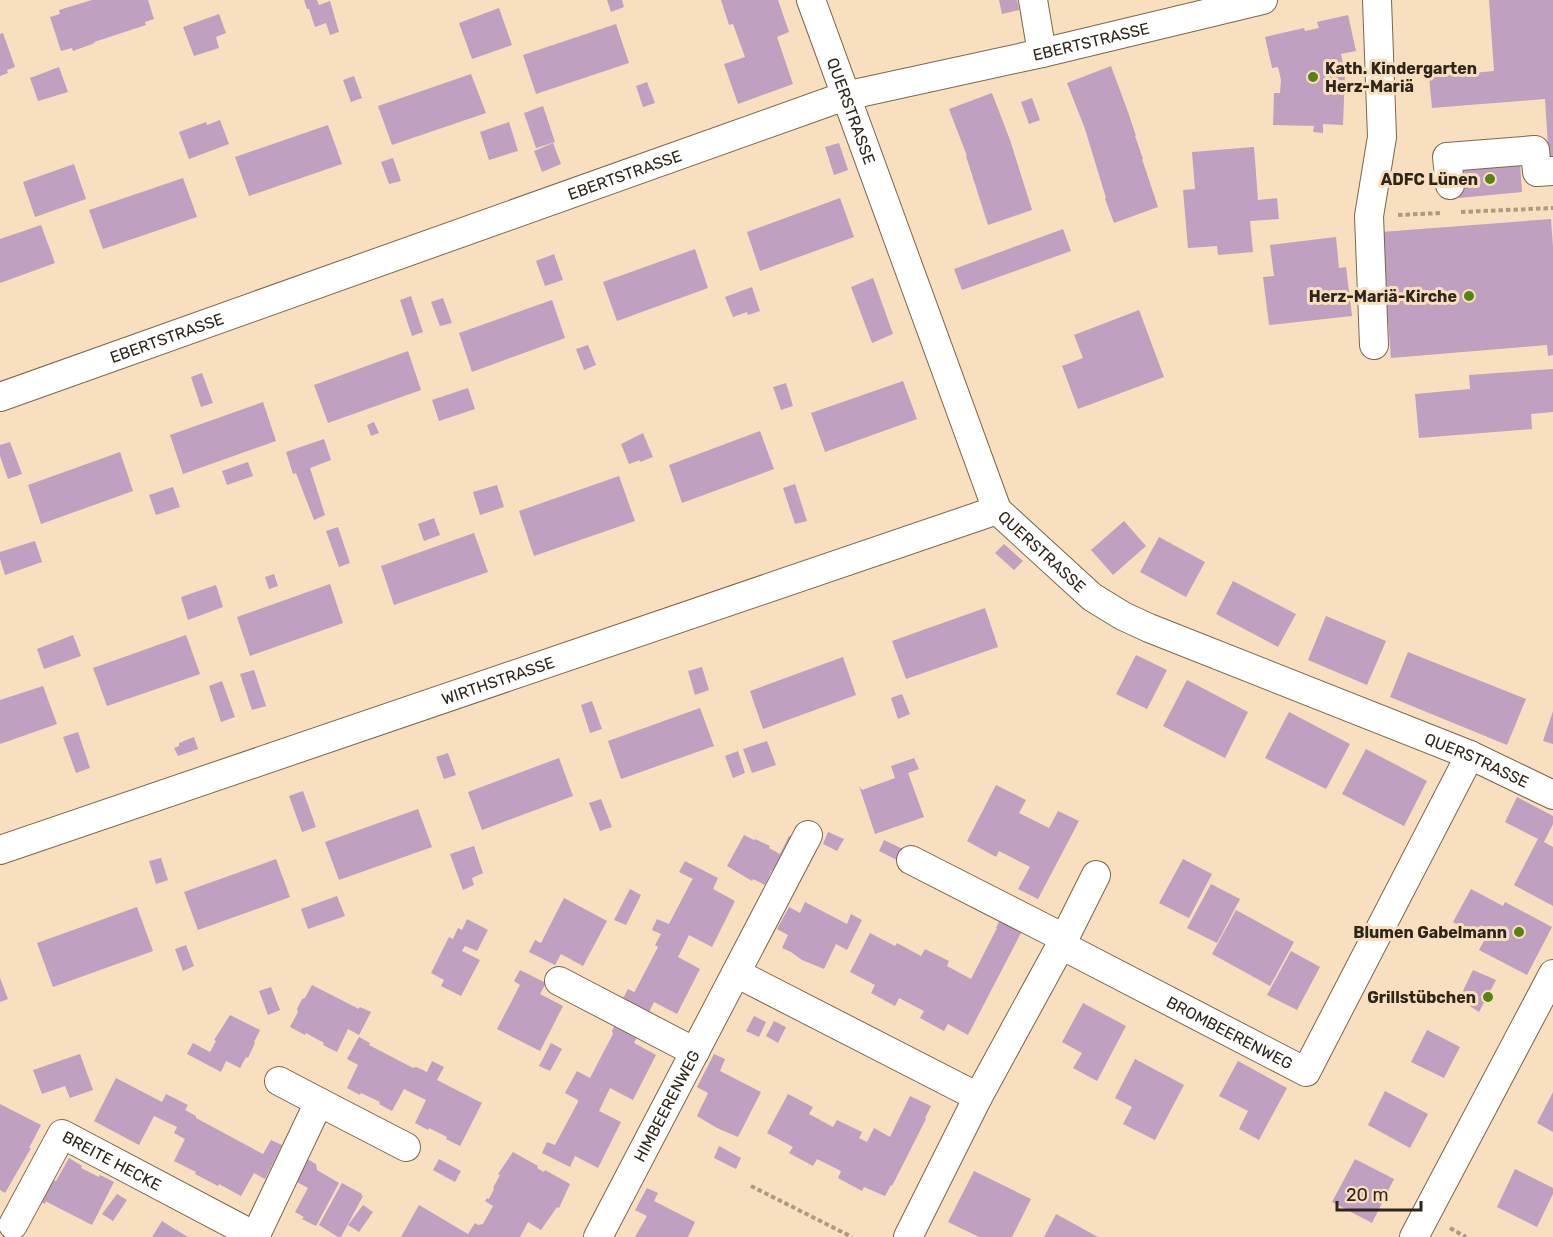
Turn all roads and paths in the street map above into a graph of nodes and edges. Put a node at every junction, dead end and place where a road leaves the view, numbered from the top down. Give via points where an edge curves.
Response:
1 (811, 0) edge
2 (1033, 0) edge
3 (1263, 0) edge
4 (1377, 0) edge
5 (1042, 53) junction
6 (845, 96) junction
7 (1553, 171) edge
8 (1450, 185) dead end
9 (1374, 345) dead end
10 (0, 397) edge
11 (997, 510) junction
12 (1470, 755) junction
13 (1553, 795) edge
14 (808, 835) dead end
15 (0, 850) edge
16 (910, 860) dead end
17 (1096, 875) dead end
18 (1063, 942) junction
19 (736, 973) junction
20 (1553, 974) edge
21 (559, 981) dead end
22 (695, 1052) junction
23 (279, 1081) dead end
24 (978, 1097) junction
25 (319, 1102) junction
26 (406, 1147) dead end
27 (751, 1186) dead end
28 (13, 1225) dead end
29 (256, 1237) edge
30 (598, 1237) edge
31 (852, 1237) edge
32 (908, 1237) edge
33 (1414, 1237) edge

1 - 6 street, QUERSTRASSE
2 - 5 street
3 - 5 street, EBERTSTRASSE
4 - 9 street via 1382,136 1369,216
5 - 6 street, EBERTSTRASSE
6 - 10 street, EBERTSTRASSE
6 - 11 street, QUERSTRASSE
7 - 8 street via 1537,172 1535,150 1447,157
11 - 12 street, QUERSTRASSE via 1092,597 1123,616
11 - 15 street, WIRTHSTRASSE
12 - 13 street, QUERSTRASSE
12 - 18 street, BROMBEERENWEG via 1306,1072
14 - 19 street, HIMBEERENWEG
16 - 18 street, BROMBEERENWEG
17 - 18 street
18 - 24 street
19 - 22 street, HIMBEERENWEG
19 - 24 street
20 - 33 street
21 - 22 street
22 - 30 street, HIMBEERENWEG
23 - 25 street
24 - 32 street
25 - 26 street
25 - 29 street, BREITE HECKE
27 - 31 path
28 - 29 street, BREITE HECKE via 62,1134

